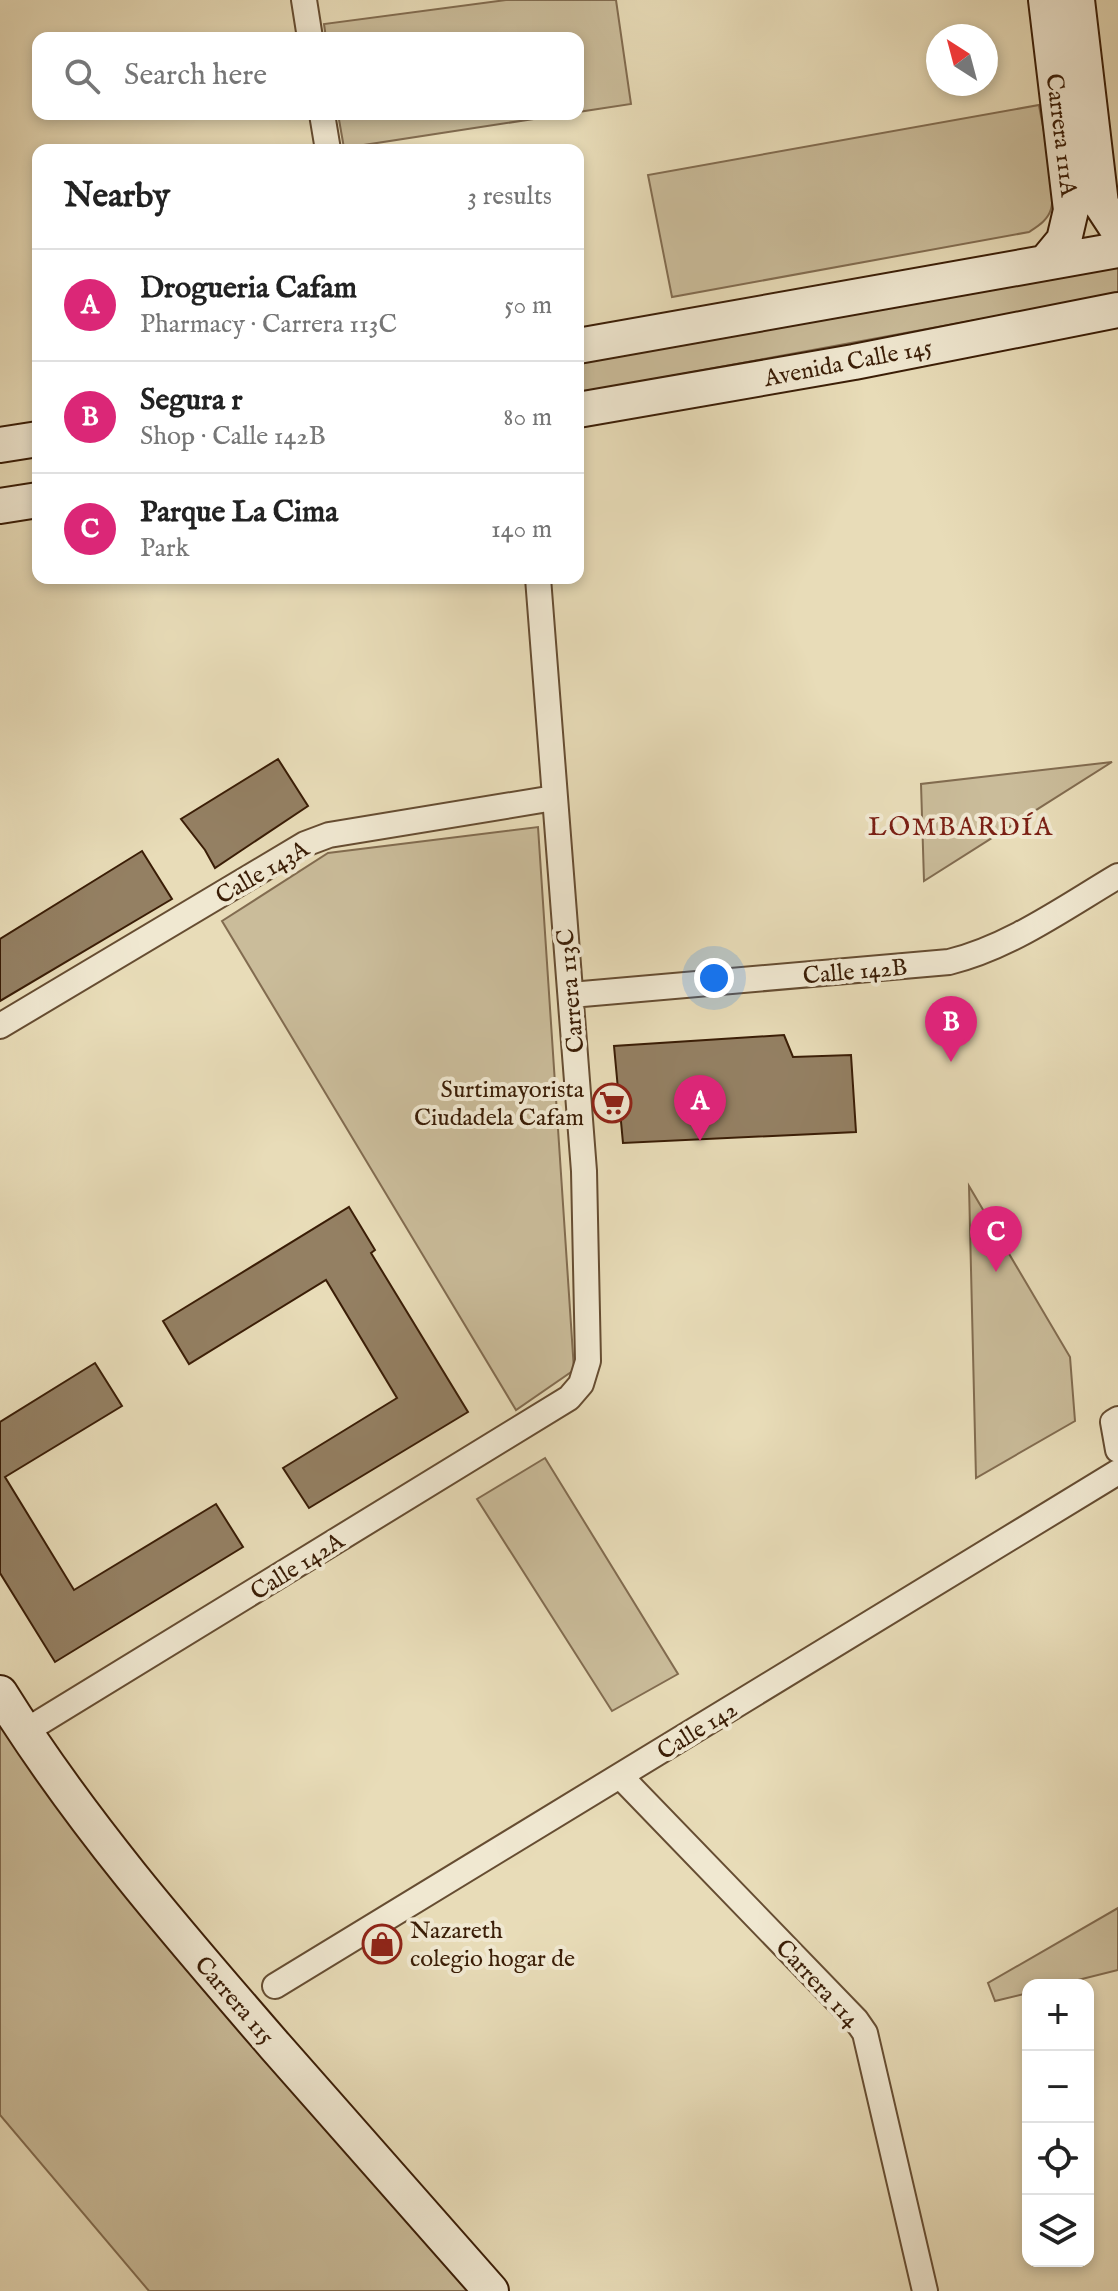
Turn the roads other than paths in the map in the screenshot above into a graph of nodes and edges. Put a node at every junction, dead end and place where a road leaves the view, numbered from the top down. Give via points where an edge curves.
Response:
1 (304, 0) edge
2 (1046, 0) edge
3 (1077, 0) edge
4 (309, 32) edge
5 (323, 120) edge
6 (327, 144) edge
7 (1118, 230) edge
8 (1118, 250) edge
9 (1045, 263) junction
10 (1118, 310) edge
11 (584, 345) edge
12 (584, 409) edge
13 (32, 440) edge
14 (0, 445) edge
15 (538, 584) edge
16 (554, 798) junction
17 (1118, 876) edge
18 (571, 995) junction
19 (0, 1026) edge
20 (569, 1398) joint
21 (1116, 1420) edge
22 (1118, 1450) edge
23 (1118, 1472) edge
24 (0, 1693) edge
25 (24, 1732) junction
26 (621, 1777) junction
27 (275, 1986) dead end
28 (491, 2291) edge
29 (925, 2291) edge

1 - 4 street
2 - 9 street, Carrera 111A via 1071,210 1064,240
3 - 7 street, Carrera 111A via 1101,204
5 - 6 street
8 - 9 street
9 - 11 street
10 - 12 street, Avenida Calle 145
13 - 14 street
15 - 16 street, Carrera 113C
16 - 18 street, Carrera 113C
16 - 19 street, Calle 143A via 329,835 305,844
17 - 18 street, Calle 142B via 1020,934 949,962
18 - 20 street, Carrera 113C via 584,1171 588,1361 581,1384
20 - 25 street, Calle 142A
21 - 22 street
23 - 26 street, Calle 142
24 - 25 street, Carrera 115
25 - 28 street, Carrera 115 via 181,1938
26 - 27 street, Calle 142
26 - 29 street, Carrera 114 via 865,2033

